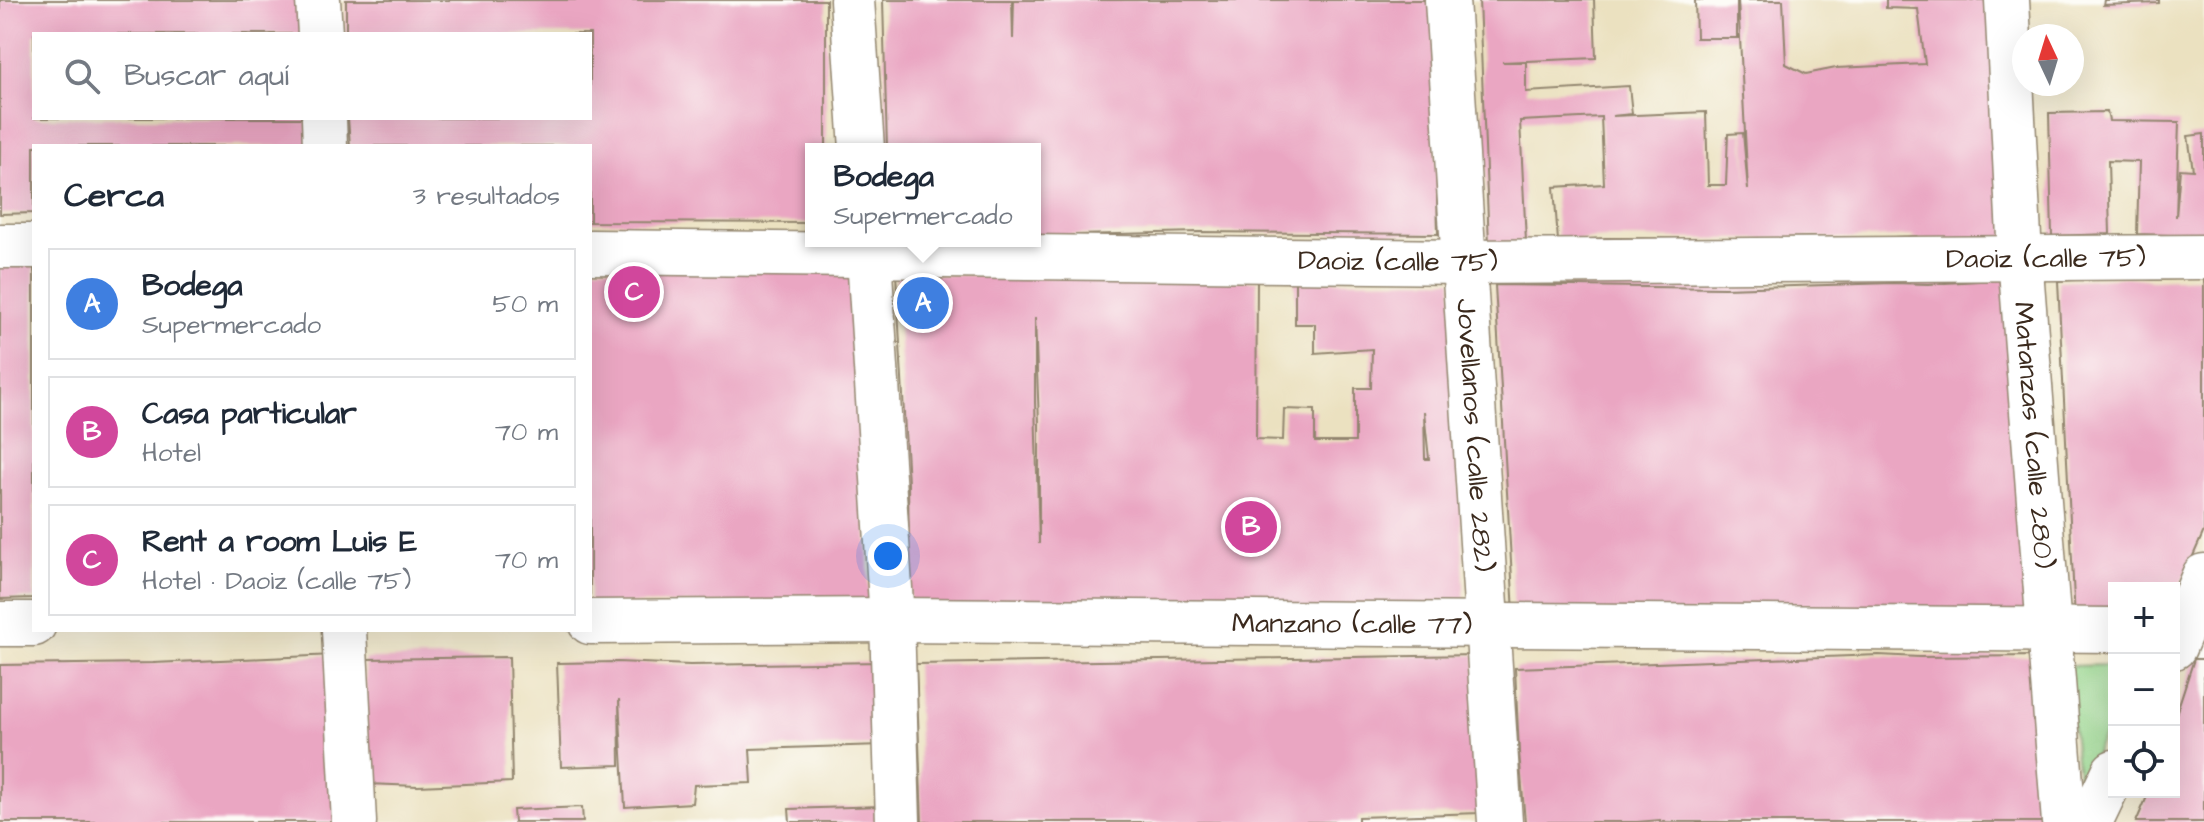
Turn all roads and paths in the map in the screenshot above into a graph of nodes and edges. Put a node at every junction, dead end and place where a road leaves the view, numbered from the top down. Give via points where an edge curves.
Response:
1 (318, 0) edge
2 (852, 0) edge
3 (1447, 0) edge
4 (2007, 0) edge
5 (320, 32) edge
6 (324, 120) edge
7 (862, 143) edge
8 (325, 144) edge
9 (0, 246) edge
10 (32, 246) edge
11 (868, 248) edge
12 (592, 252) edge
13 (2020, 257) junction
14 (2204, 257) edge
15 (1464, 262) junction
16 (2204, 576) edge
17 (892, 620) junction
18 (592, 622) edge
19 (0, 624) edge
20 (32, 624) edge
21 (1487, 625) junction
22 (2050, 628) junction
23 (2108, 630) edge
24 (344, 632) edge
25 (2183, 635) edge
26 (2108, 784) edge
27 (354, 822) edge
28 (898, 822) edge
29 (1500, 822) edge
30 (2064, 822) edge
31 (2090, 822) edge

1 - 5 street
2 - 7 street
3 - 15 street, Jovellanos (calle 282)
4 - 13 street, Matanzas (calle 280)
6 - 8 street
9 - 10 street
11 - 12 street, Daoiz (calle 75)
11 - 15 street, Daoiz (calle 75)
11 - 17 street
13 - 14 street, Daoiz (calle 75)
13 - 15 street, Daoiz (calle 75)
13 - 22 street, Matanzas (calle 280)
15 - 21 street, Jovellanos (calle 282)
16 - 25 street
17 - 18 street, Manzano (calle 77)
17 - 21 street, Manzano (calle 77)
17 - 28 street
19 - 20 street
21 - 22 street, Manzano (calle 77)
21 - 29 street, Jovellanos (calle 282)
22 - 23 street, Manzano (calle 77)
22 - 30 street, Matanzas (calle 280)
24 - 27 street
26 - 31 street

